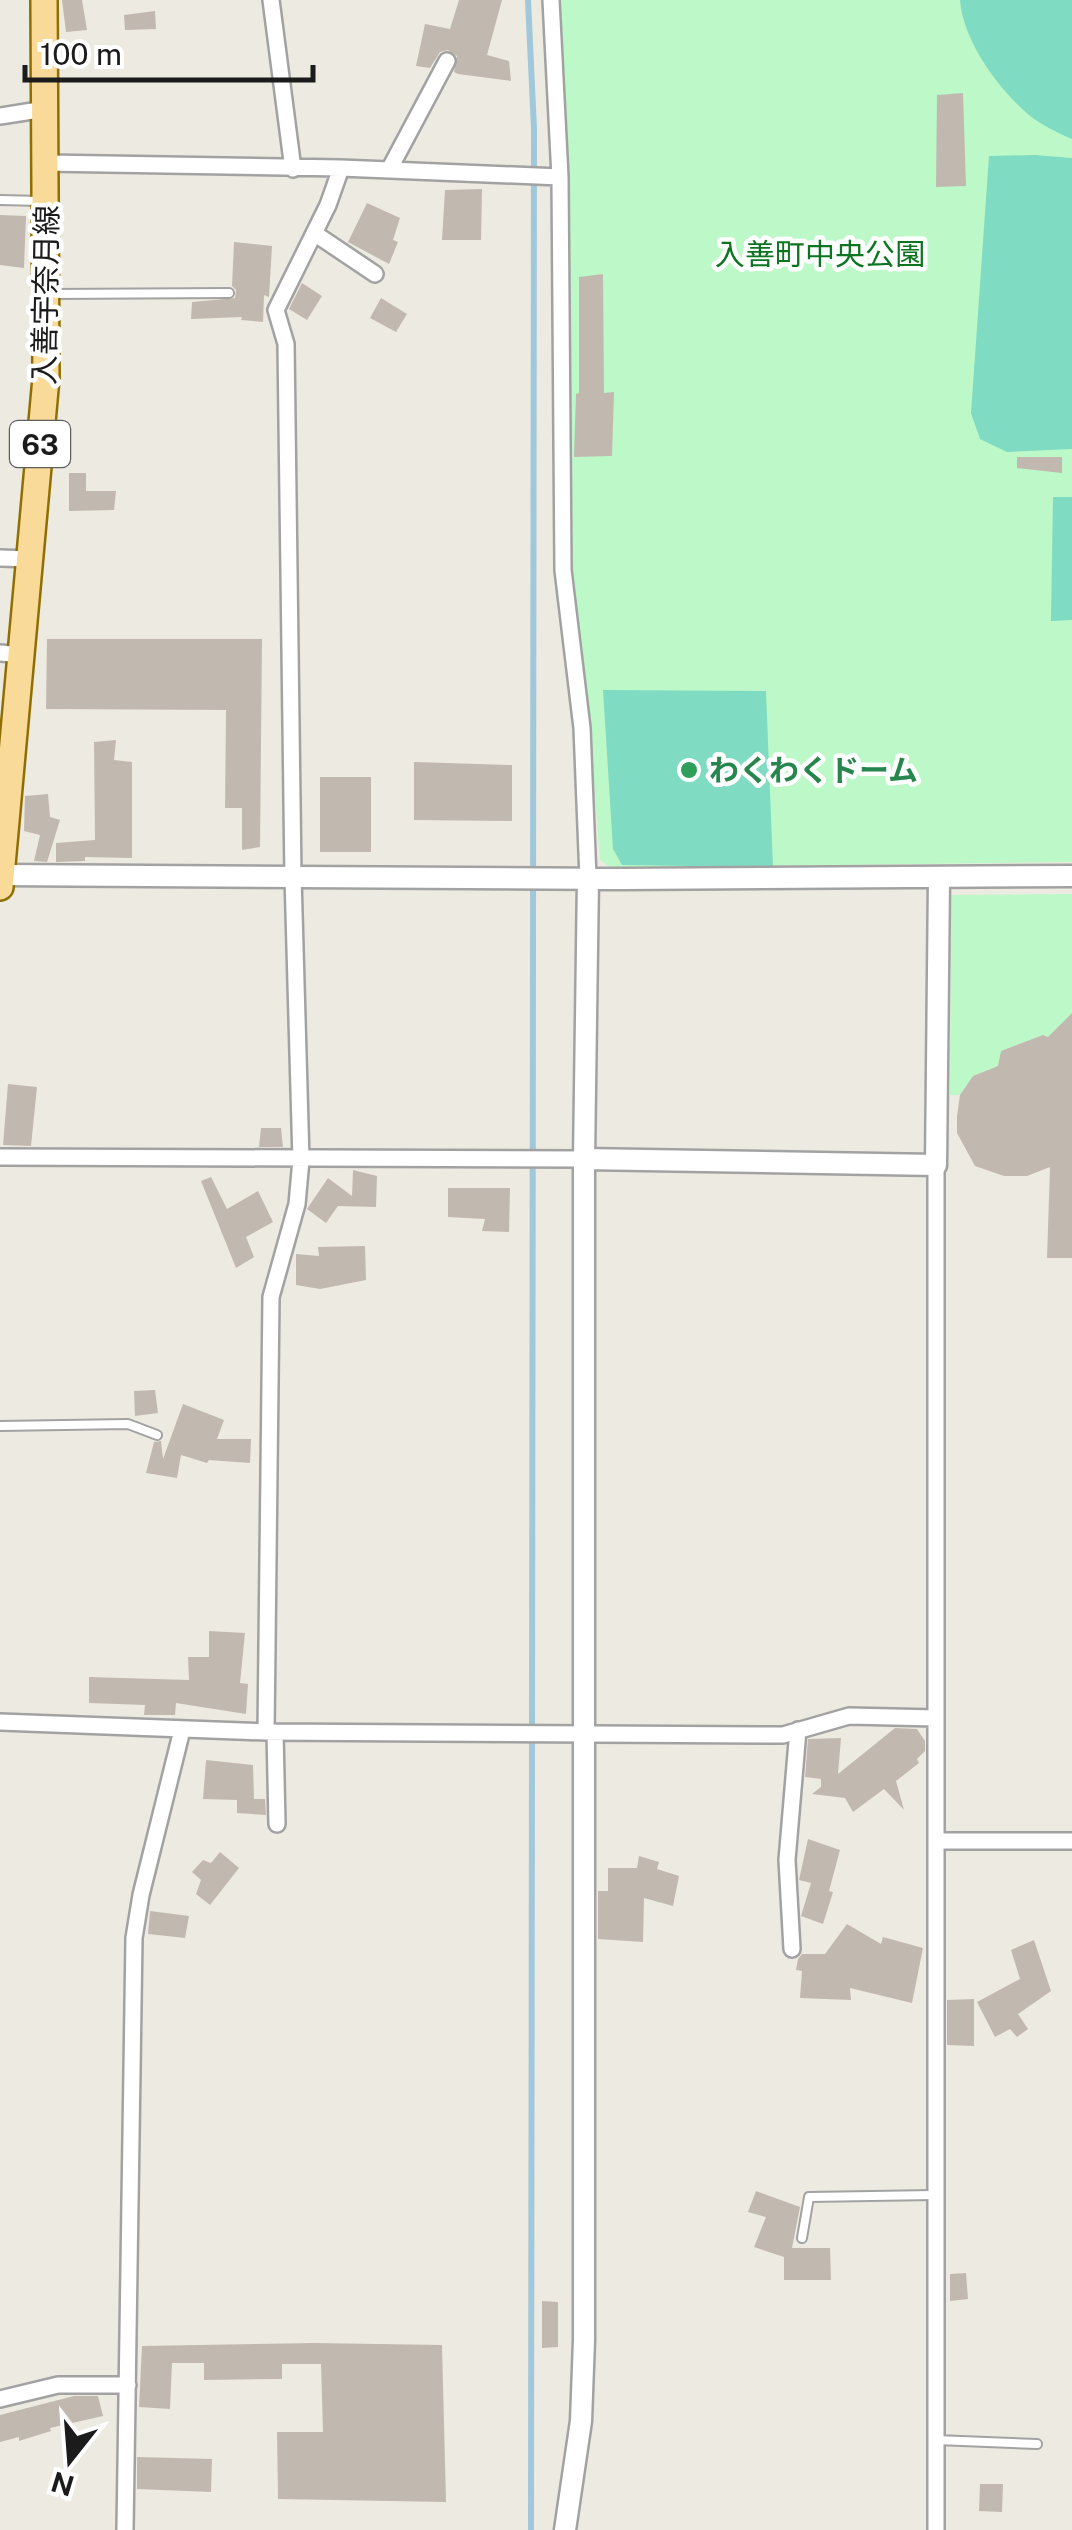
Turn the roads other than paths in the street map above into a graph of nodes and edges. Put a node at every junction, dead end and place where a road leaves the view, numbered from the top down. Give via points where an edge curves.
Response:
1 (44, 0) edge
2 (271, 0) edge
3 (551, 0) edge
4 (447, 61) dead end
5 (45, 109) junction
6 (0, 116) edge
7 (46, 162) junction
8 (341, 168) junction
9 (292, 169) junction
10 (389, 170) junction
11 (560, 177) junction
12 (0, 200) edge
13 (46, 202) junction
14 (314, 232) junction
15 (374, 274) dead end
16 (228, 293) dead end
17 (46, 294) junction
18 (0, 558) edge
19 (30, 559) junction
20 (12, 654) edge
21 (1, 875) edge
22 (1072, 876) edge
23 (292, 877) junction
24 (939, 877) junction
25 (588, 878) junction
26 (0, 887) edge
27 (0, 1157) edge
28 (584, 1158) junction
29 (301, 1160) junction
30 (936, 1165) junction
31 (0, 1426) edge
32 (157, 1435) dead end
33 (936, 1718) junction
34 (0, 1722) edge
35 (182, 1730) junction
36 (798, 1730) junction
37 (271, 1732) junction
38 (584, 1735) junction
39 (277, 1824) dead end
40 (938, 1841) junction
41 (1072, 1842) edge
42 (792, 1949) dead end
43 (934, 2196) junction
44 (802, 2238) dead end
45 (128, 2386) junction
46 (0, 2399) edge
47 (936, 2440) junction
48 (1037, 2444) dead end
49 (125, 2530) edge
50 (565, 2530) edge
51 (936, 2530) edge

1 - 5 main road, 入善宇奈月線 / 63
2 - 9 street
3 - 11 street
4 - 10 street
5 - 6 street
5 - 7 main road, 入善宇奈月線 / 63
7 - 9 street
7 - 13 main road, 入善宇奈月線 / 63
8 - 9 street
8 - 10 street
8 - 14 street
10 - 11 street
11 - 25 street via 562,570 582,728
12 - 13 lane
13 - 17 main road, 入善宇奈月線 / 63
14 - 15 street
14 - 23 street via 276,310 286,344
16 - 17 lane
17 - 19 main road, 入善宇奈月線 / 63 via 46,378
18 - 19 street
19 - 20 main road, 入善宇奈月線 / 63
20 - 21 main road, 入善宇奈月線 / 63
21 - 23 street
21 - 26 main road, 入善宇奈月線 / 63
22 - 24 street
23 - 25 street
23 - 29 street
24 - 25 street
24 - 30 street
25 - 28 street
27 - 29 street
28 - 29 street
28 - 30 street
28 - 38 street
29 - 37 street via 298,1204 270,1297
30 - 33 street
31 - 32 lane via 128,1424
33 - 36 street via 848,1716
33 - 40 street
34 - 35 street
35 - 37 street
35 - 45 street via 134,1938
36 - 38 street
36 - 42 street via 787,1860
37 - 38 street
37 - 39 street
38 - 50 street via 584,2340 581,2421
40 - 41 street
40 - 43 street
43 - 44 lane via 809,2197
43 - 47 street
45 - 46 street via 58,2386
45 - 49 street
47 - 48 lane
47 - 51 street

